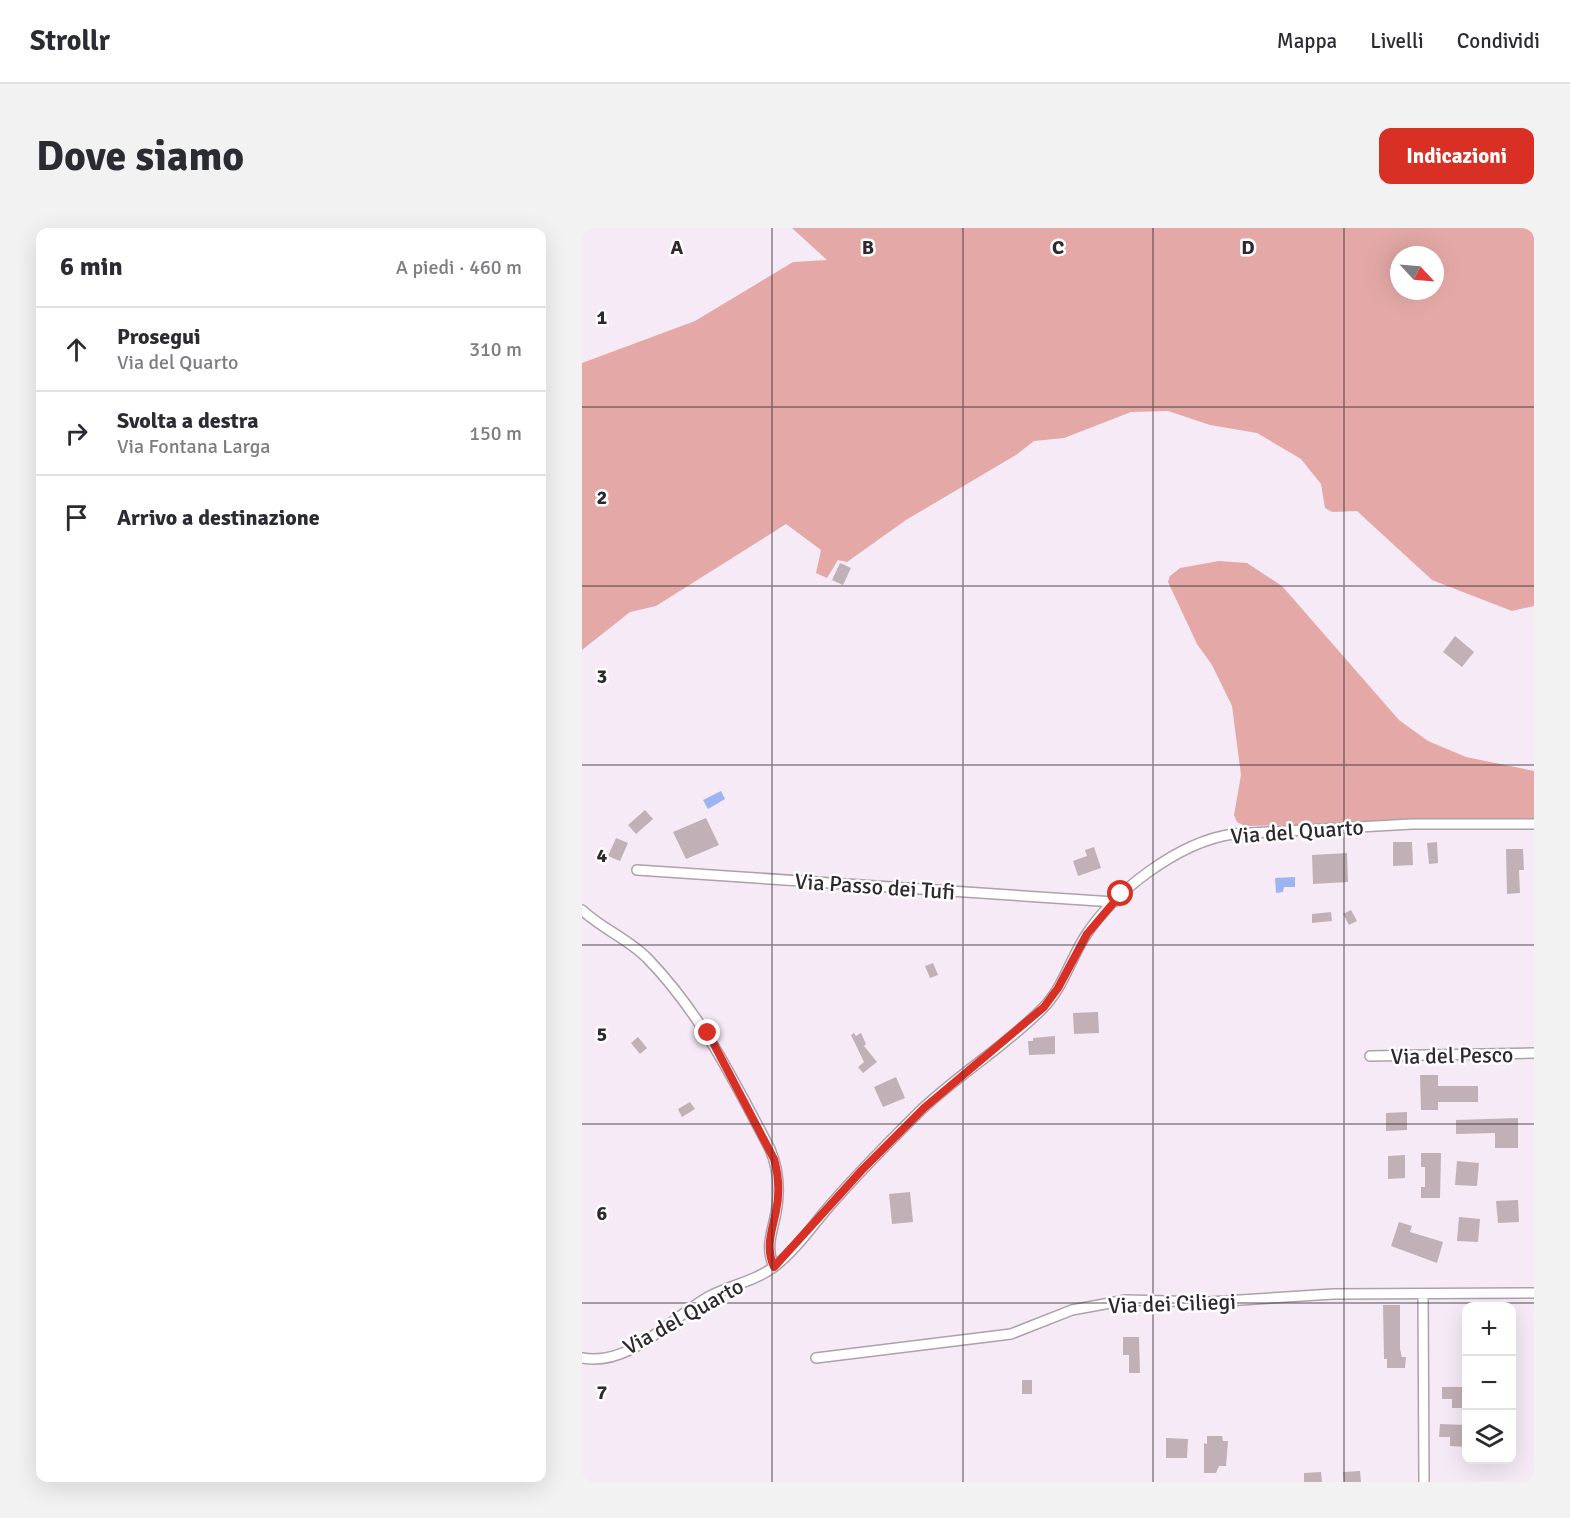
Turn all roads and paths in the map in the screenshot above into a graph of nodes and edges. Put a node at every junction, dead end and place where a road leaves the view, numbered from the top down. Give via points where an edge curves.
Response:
1 (1534, 824) edge
2 (637, 870) dead end
3 (1114, 902) junction
4 (582, 910) edge
5 (1534, 1053) edge
6 (1370, 1056) dead end
7 (774, 1267) junction
8 (1534, 1293) edge
9 (1423, 1294) junction
10 (582, 1358) edge
11 (816, 1358) dead end
12 (1424, 1482) edge

1 - 3 street, Via del Quarto via 1433,823 1228,835 1160,864
2 - 3 street, Via Passo dei Tufi
3 - 7 street, Via del Quarto via 1087,934 1044,1007 924,1108
4 - 7 street via 648,958 694,1012 718,1050 776,1166 778,1197 768,1247
5 - 6 street, Via del Pesco
7 - 10 street, Via del Quarto via 704,1299 669,1326 628,1349
8 - 9 street, Via dei Ciliegi
9 - 11 street, Via dei Ciliegi via 1334,1294 1209,1302 1126,1300 1067,1312 1011,1334
9 - 12 street

